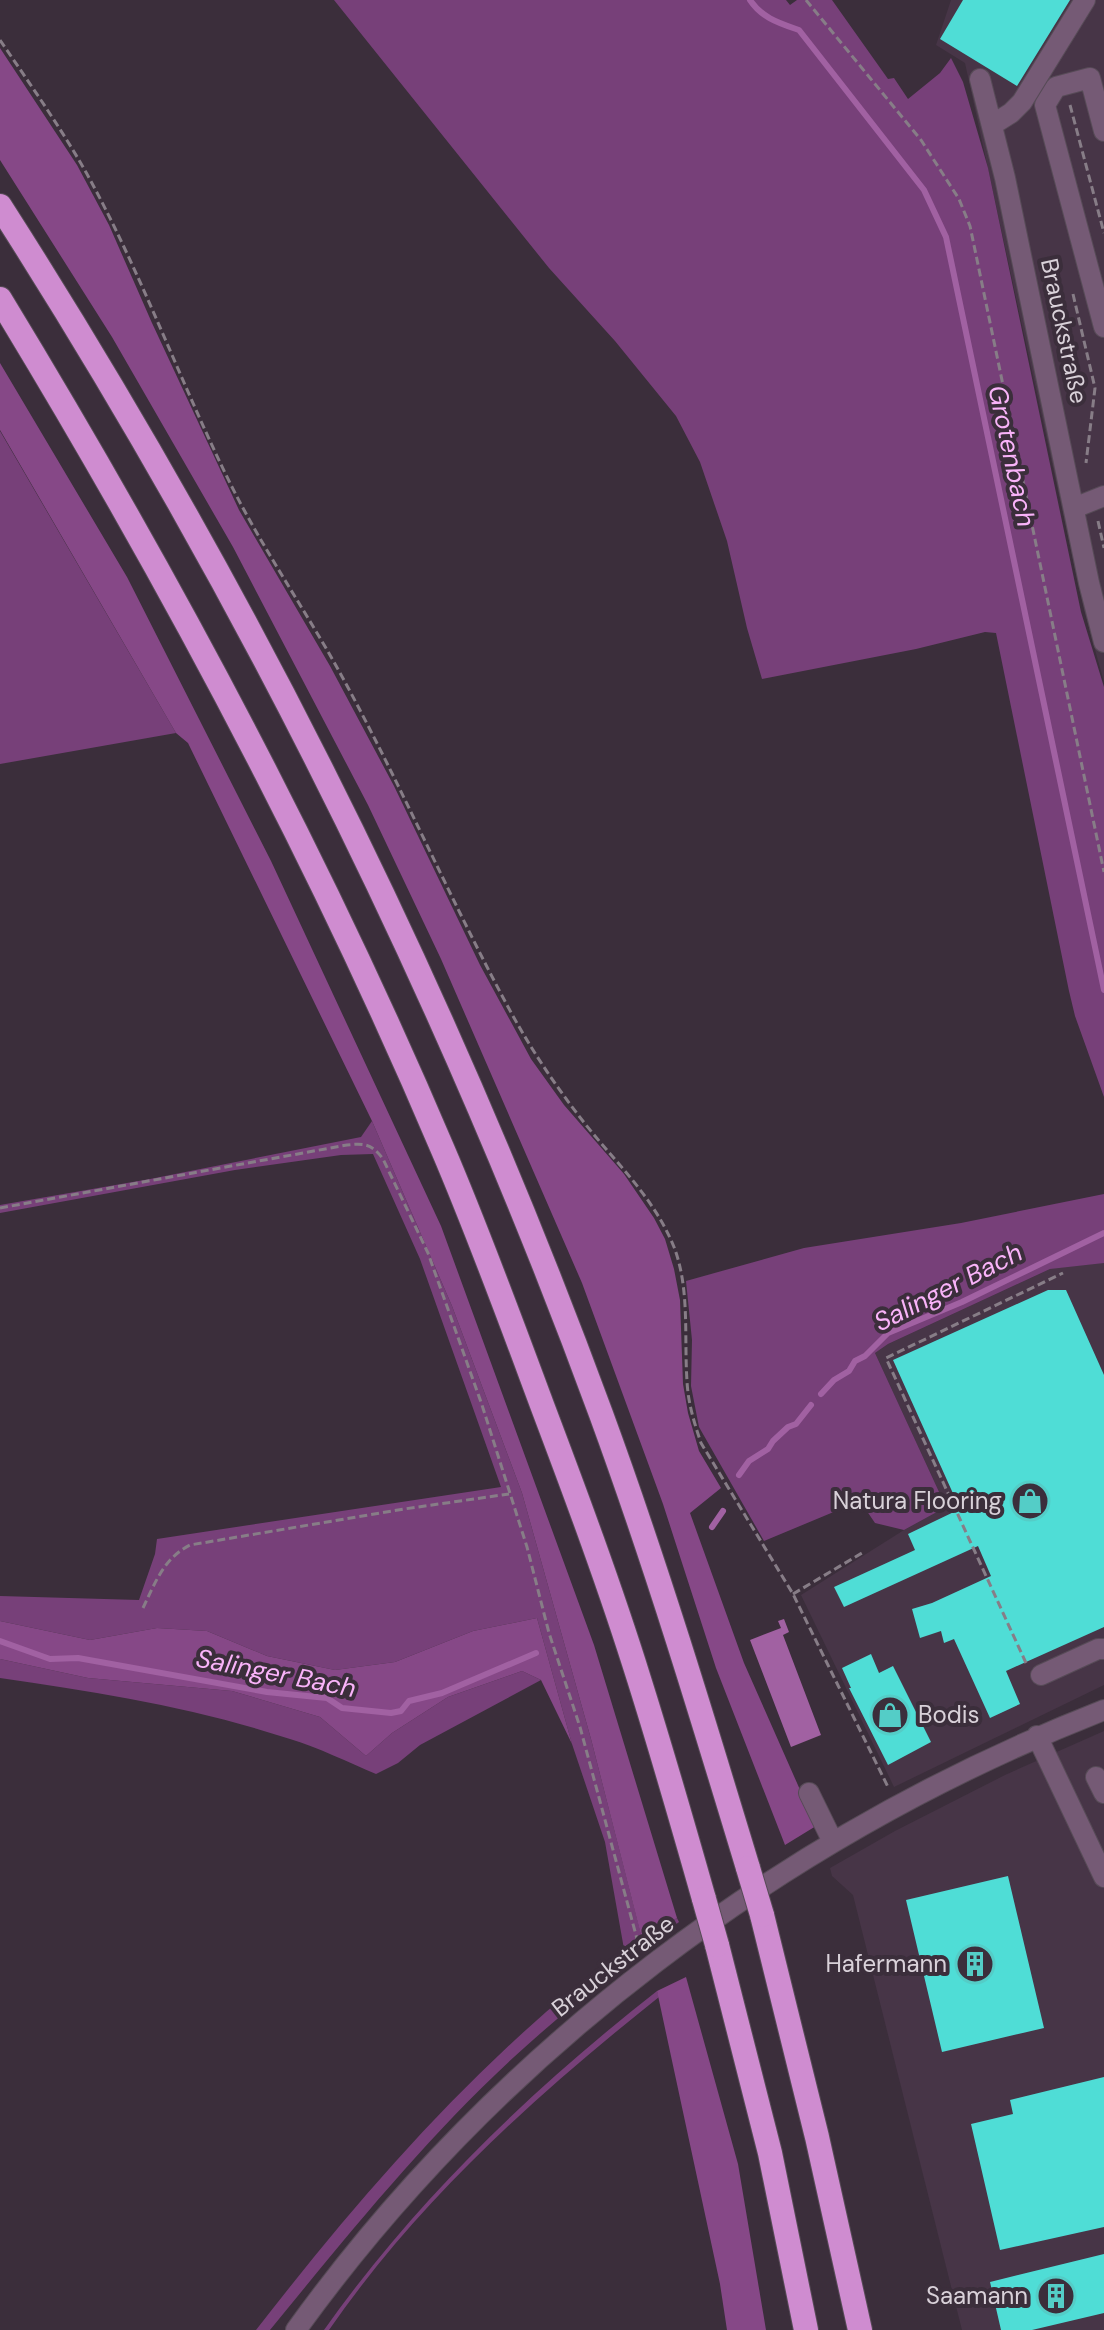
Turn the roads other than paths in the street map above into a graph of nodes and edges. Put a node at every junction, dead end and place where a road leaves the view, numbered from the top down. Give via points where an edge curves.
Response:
1 (1085, 0) edge
2 (980, 79) dead end
3 (992, 125) junction
4 (1104, 131) edge
5 (0, 206) edge
6 (0, 299) edge
7 (1104, 327) edge
8 (1099, 498) edge
9 (1074, 508) junction
10 (1104, 642) edge
11 (1104, 1649) edge
12 (1041, 1675) road end
13 (1104, 1710) edge
14 (1037, 1736) junction
15 (809, 1793) dead end
16 (833, 1842) junction
17 (1104, 1877) edge
18 (851, 2284) junction
19 (296, 2330) edge
20 (806, 2330) edge
21 (860, 2330) edge
22 (873, 2330) edge

1 - 3 street via 1022,102
2 - 3 street, Brauckstraße
3 - 9 street, Brauckstraße
4 - 7 street via 1090,78 1056,87 1045,105
5 - 18 highway, bridge via 111,387 269,668 427,991 544,1265 688,1667 762,1915
6 - 20 highway, bridge via 169,587 309,857 441,1145 501,1295 597,1553 704,1899 770,2153
8 - 9 street
9 - 10 street, Brauckstraße
11 - 12 street
13 - 14 street, Brauckstraße
14 - 16 street, Brauckstraße
14 - 17 street
15 - 16 street
16 - 19 street, Brauckstraße via 648,1967 569,2033 454,2142 362,2244
18 - 21 highway
18 - 22 highway

